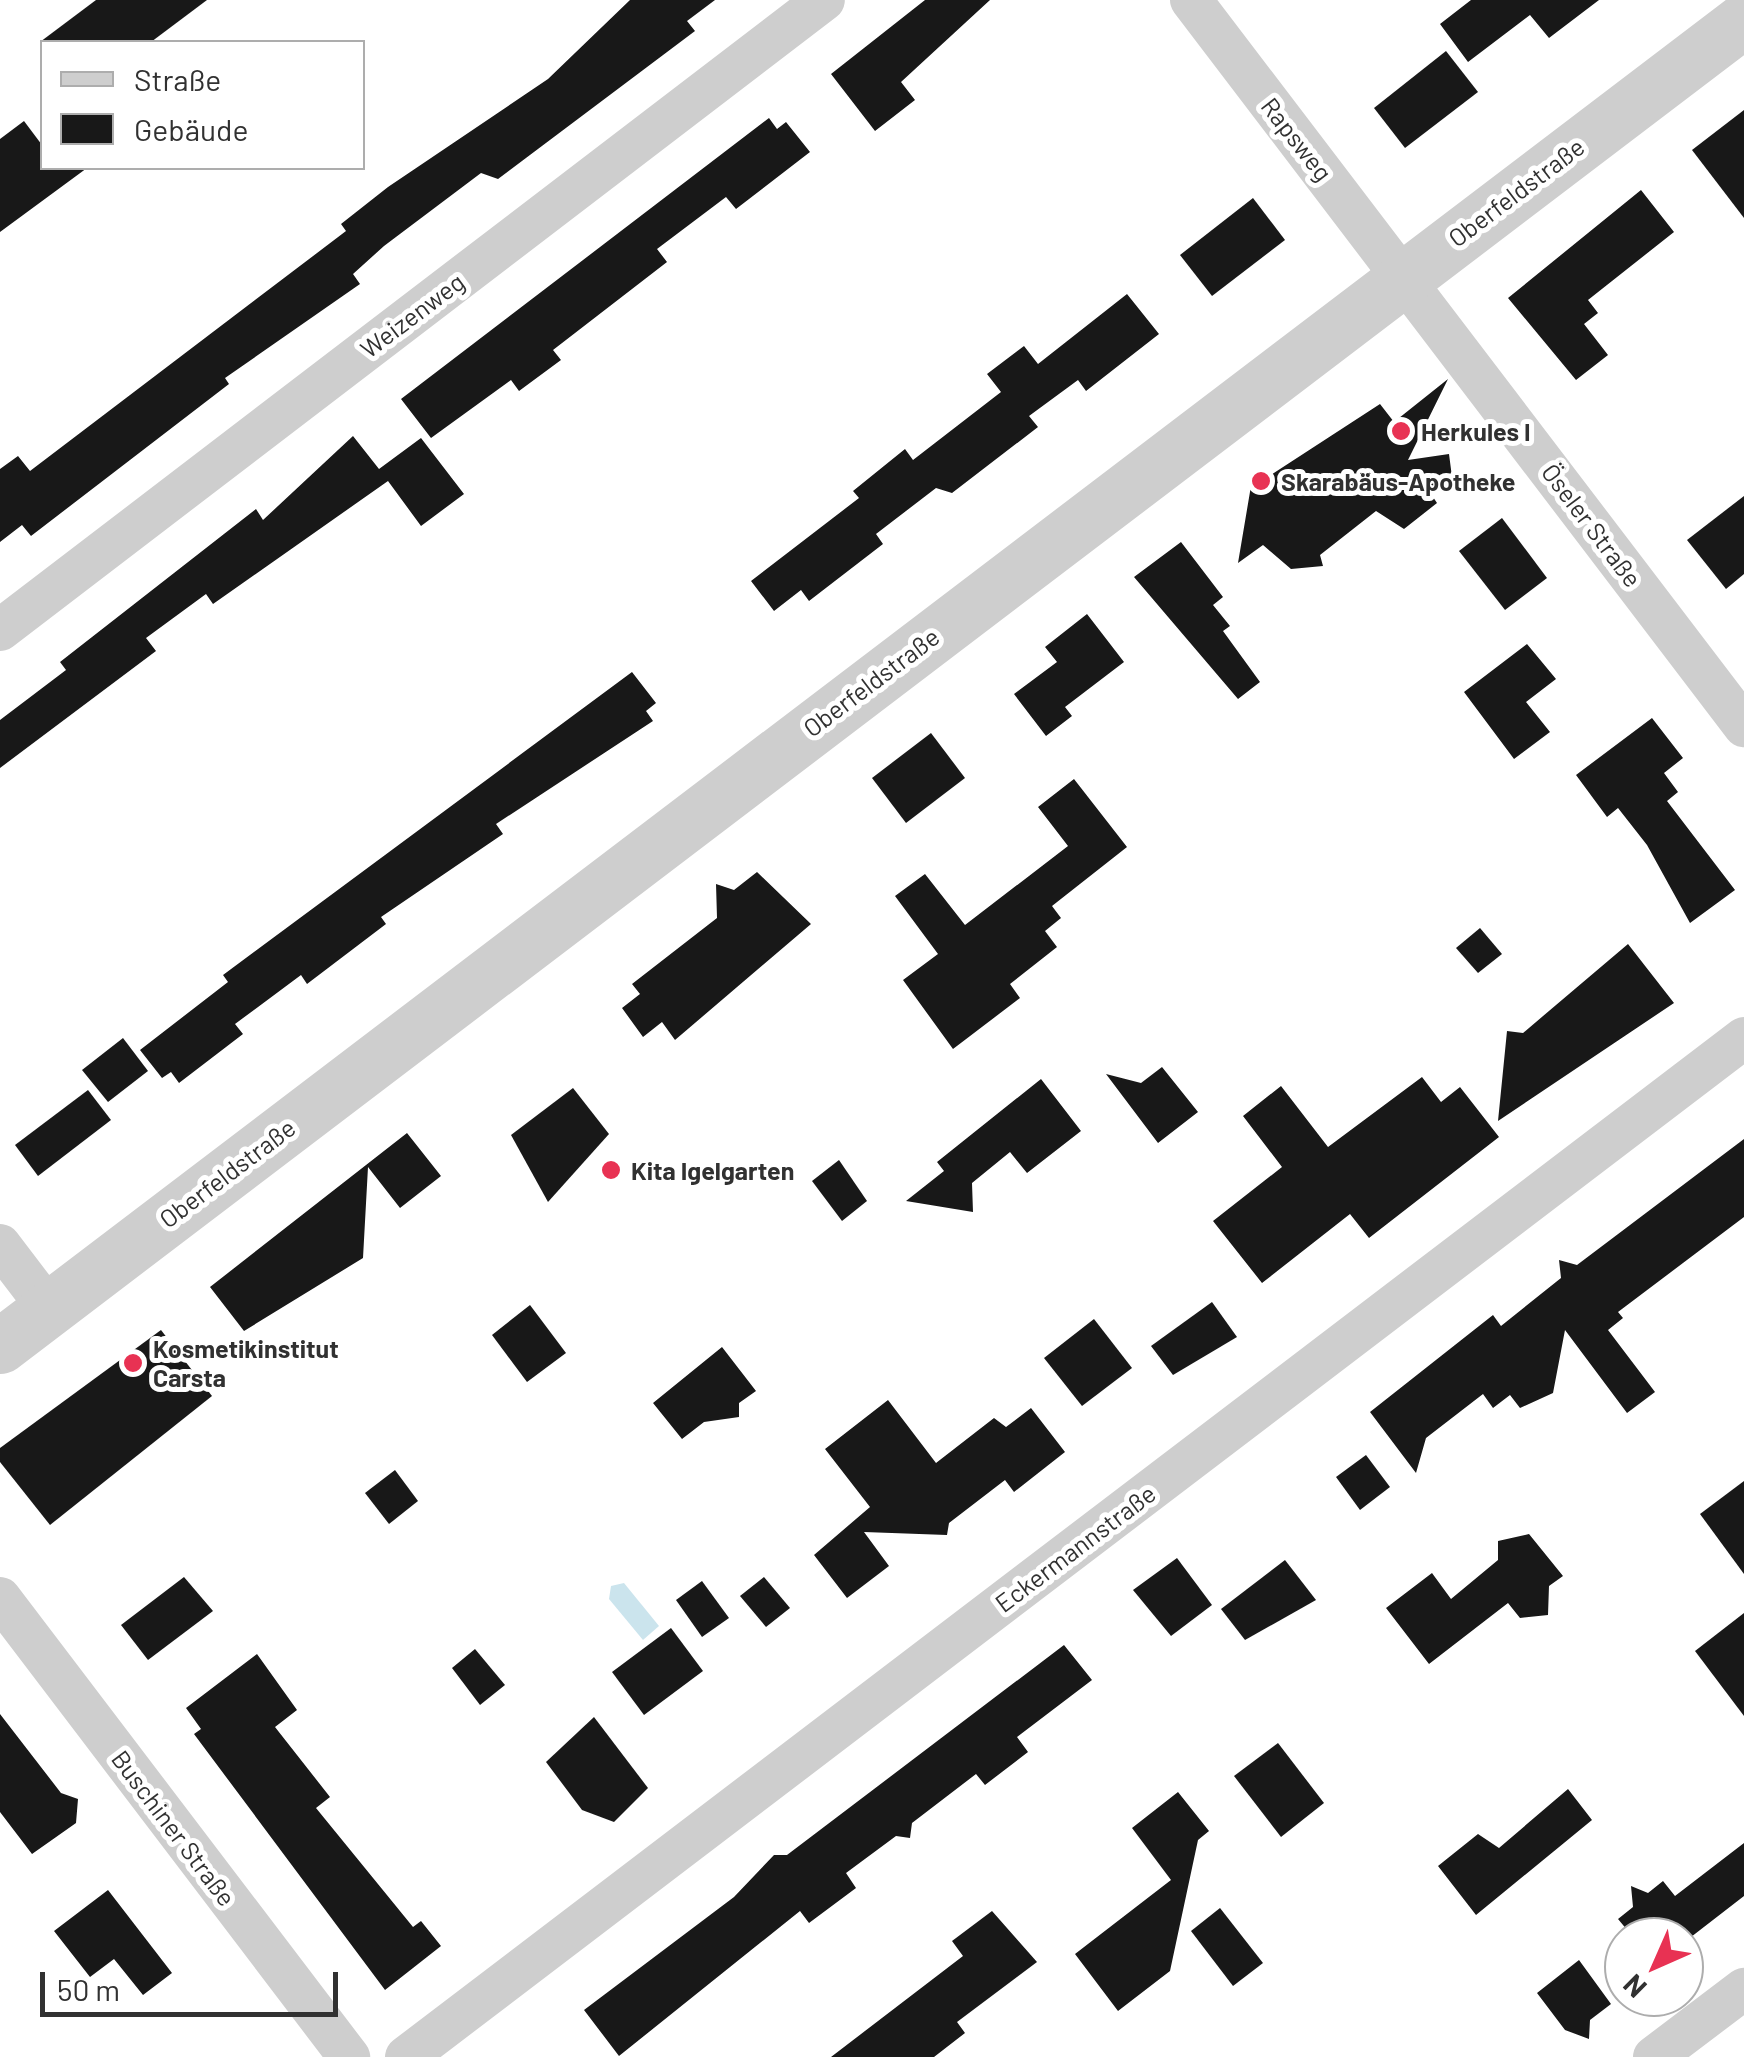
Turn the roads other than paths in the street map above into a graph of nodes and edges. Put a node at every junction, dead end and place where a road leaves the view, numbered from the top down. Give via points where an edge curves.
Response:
1 (824, 0) edge
2 (1190, 0) edge
3 (1744, 20) edge
4 (1404, 277) junction
5 (0, 630) edge
6 (1744, 726) edge
7 (1744, 1038) edge
8 (0, 1245) edge
9 (48, 1308) junction
10 (0, 1346) edge
11 (0, 1598) edge
12 (1744, 1989) edge
13 (349, 2057) edge
14 (406, 2057) edge
15 (1654, 2057) edge

1 - 5 street, Weizenweg
2 - 4 street, Rapsweg
3 - 4 street, Oberfeldstraße
4 - 6 street, Öseler Straße
4 - 9 street, Oberfeldstraße
7 - 14 street, Eckermannstraße
8 - 9 street
9 - 10 street, Oberfeldstraße
11 - 13 street, Buschiner Straße
12 - 15 street

